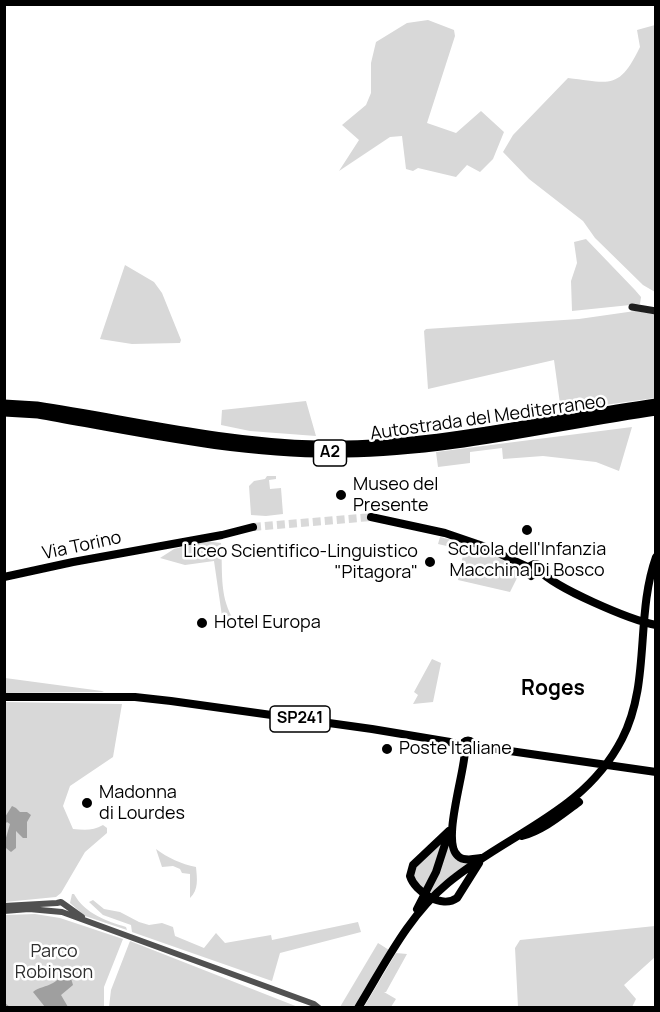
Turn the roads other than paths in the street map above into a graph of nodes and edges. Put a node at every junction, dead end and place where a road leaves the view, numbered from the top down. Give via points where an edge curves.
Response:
1 (632, 307) dead end
2 (656, 312) edge
3 (656, 403) edge
4 (4, 404) edge
5 (656, 411) edge
6 (4, 412) edge
7 (371, 517) tunnel mouth
8 (253, 527) tunnel mouth
9 (656, 556) edge
10 (4, 577) edge
11 (656, 625) edge
12 (4, 697) edge
13 (468, 749) junction
14 (612, 766) junction
15 (656, 772) edge
16 (453, 820) junction
17 (449, 831) junction
18 (515, 837) junction
19 (485, 857) junction
20 (425, 899) junction
21 (57, 903) junction
22 (66, 905) junction
23 (4, 906) edge
24 (28, 907) junction
25 (4, 911) edge
26 (61, 912) junction
27 (91, 923) junction
28 (302, 1000) junction
29 (311, 1008) edge
30 (319, 1008) edge
31 (358, 1008) edge

1 - 2 main road
3 - 4 highway, Autostrada del Mediterraneo / A2 via 399,442 336,445 252,441
5 - 6 highway, Autostrada del Mediterraneo / A2 via 399,450 327,453 252,449 38,414
7 - 11 main road via 445,533 483,546 528,567 531,576 539,570 583,596
8 - 10 main road, Via Torino
9 - 18 main road via 646,591 637,692 623,738 602,771 574,800
12 - 13 main road, SP241 via 135,697 171,701 372,729 450,742
13 - 14 main road, SP241 via 478,747
13 - 16 main road
14 - 15 main road, SP241
14 - 18 main road via 579,802 558,818 533,833
16 - 17 main road
16 - 19 main road via 452,845 456,854 463,859
17 - 19 main road via 411,869 410,879 421,891 436,899 452,901
17 - 20 main road
18 - 19 main road
19 - 20 main road
20 - 31 main road
21 - 22 street
21 - 24 street
21 - 26 street
22 - 26 street
22 - 27 street
23 - 24 street
24 - 25 street
24 - 26 street
26 - 27 street
27 - 28 street
28 - 29 street
28 - 30 street

